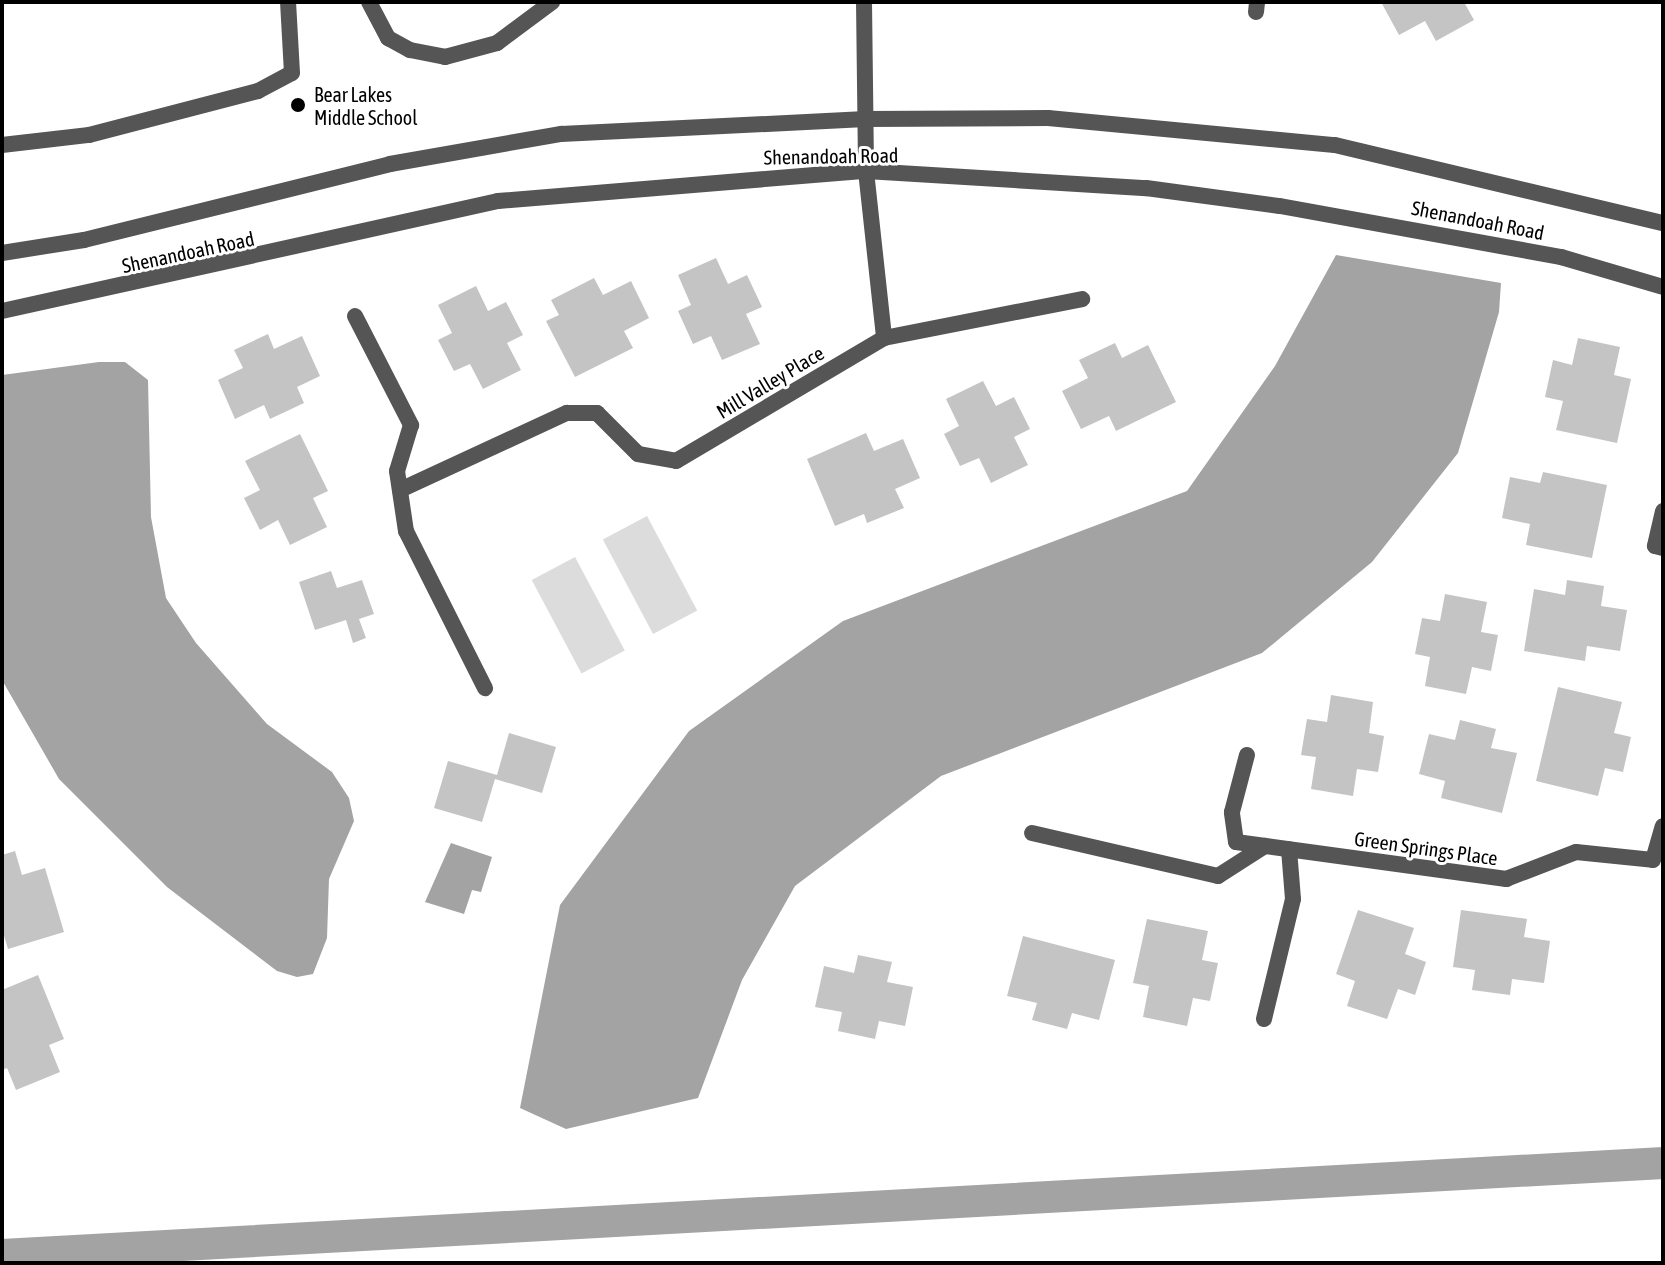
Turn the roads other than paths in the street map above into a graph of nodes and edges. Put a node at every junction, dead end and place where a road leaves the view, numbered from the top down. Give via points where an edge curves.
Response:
1 (288, 2) edge
2 (369, 2) edge
3 (552, 2) edge
4 (864, 2) edge
5 (866, 119) junction
6 (2, 145) edge
7 (866, 171) junction
8 (1663, 223) edge
9 (2, 253) edge
10 (1663, 287) edge
11 (1082, 299) dead end
12 (2, 311) edge
13 (355, 316) dead end
14 (884, 338) junction
15 (400, 490) junction
16 (1663, 511) edge
17 (1663, 548) edge
18 (485, 688) dead end
19 (1247, 755) dead end
20 (1663, 826) edge
21 (1032, 833) dead end
22 (1265, 846) junction
23 (1289, 849) junction
24 (1264, 1019) dead end

1 - 6 street via 292,73 258,91 89,135
2 - 3 street via 388,38 410,50 445,57 497,43
4 - 5 street
5 - 7 street
5 - 8 street, Shenandoah Road via 1048,118 1335,145
5 - 9 street, Shenandoah Road via 561,134 390,164 84,240
7 - 10 street, Shenandoah Road via 1146,188 1280,206 1561,257
7 - 12 street, Shenandoah Road via 498,201
7 - 14 street
11 - 14 street, Mill Valley Place
13 - 15 street via 411,425 397,471
14 - 15 street, Mill Valley Place via 676,461 638,454 597,413 567,413
15 - 18 street via 406,531
16 - 17 street via 1655,546
19 - 22 street, Green Springs Place via 1232,812 1236,842
20 - 23 street, Green Springs Place via 1653,860 1576,852 1506,879
21 - 22 street via 1218,876
22 - 23 street, Green Springs Place
23 - 24 street via 1293,899

